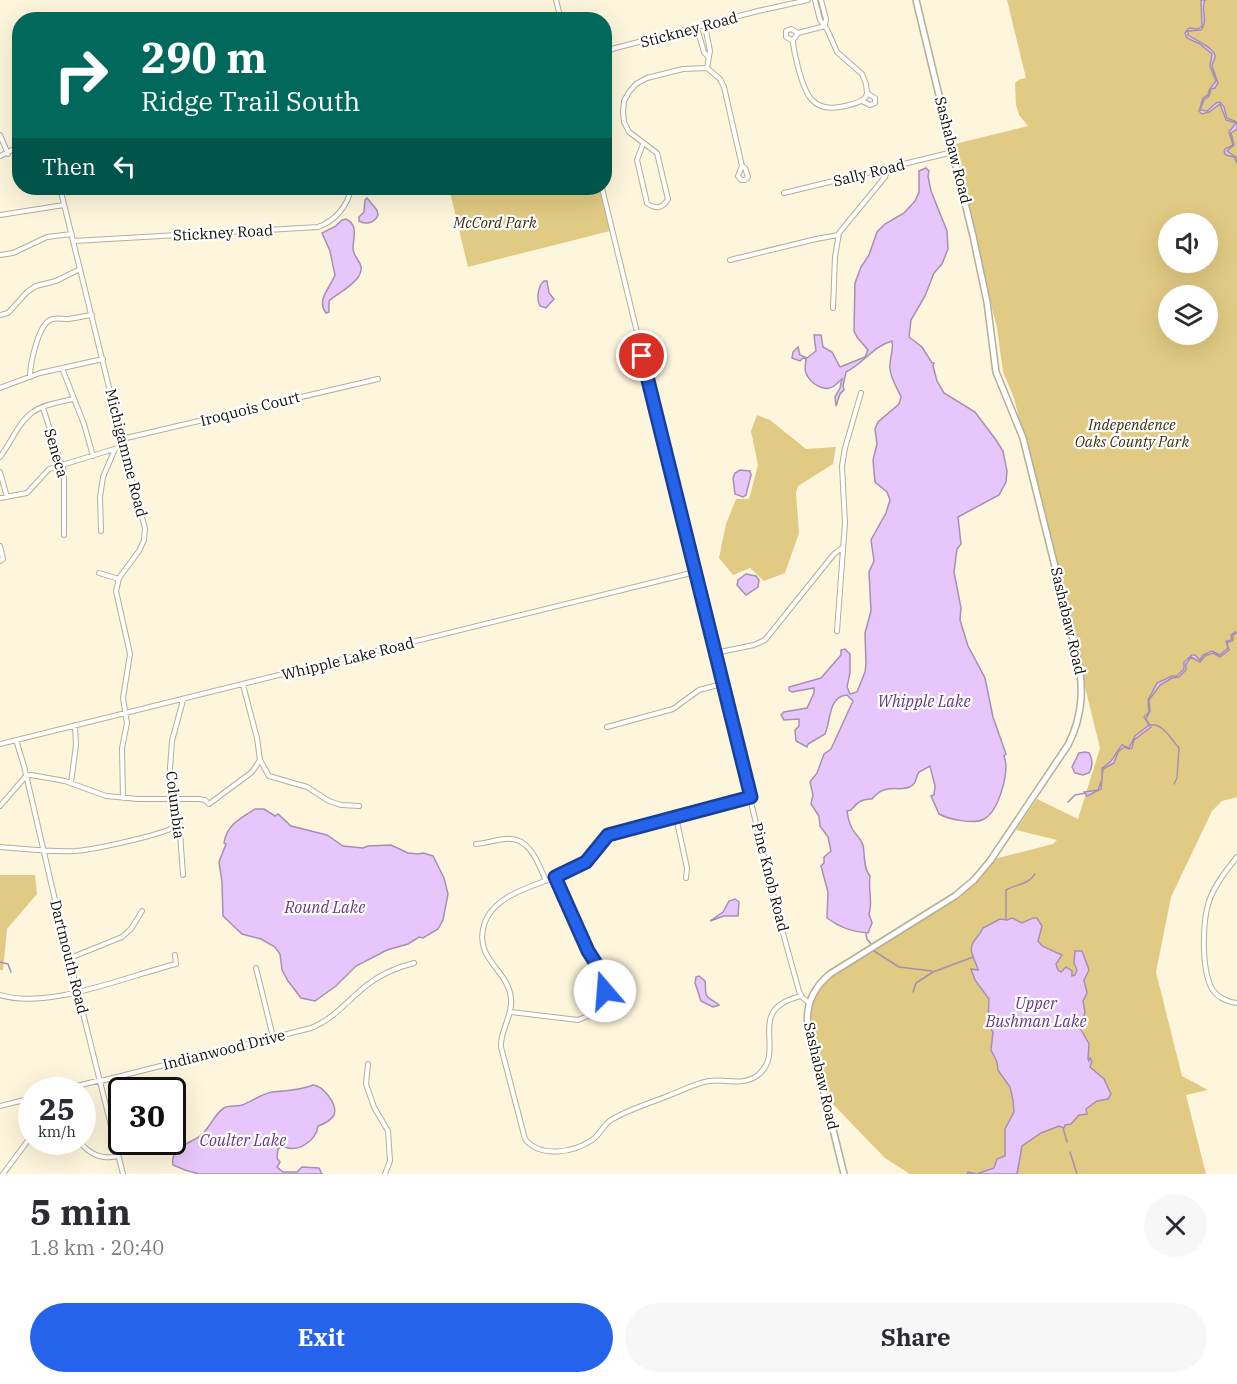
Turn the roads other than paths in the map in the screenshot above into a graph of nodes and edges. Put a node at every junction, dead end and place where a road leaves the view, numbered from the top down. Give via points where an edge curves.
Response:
1 (808, 0) edge
2 (815, 0) edge
3 (821, 0) edge
4 (916, 0) edge
5 (705, 26) junction
6 (825, 26) junction
7 (697, 28) junction
8 (798, 33) junction
9 (708, 39) junction
10 (701, 41) junction
11 (793, 41) junction
12 (612, 49) edge
13 (708, 57) junction
14 (707, 68) junction
15 (867, 93) junction
16 (862, 101) junction
17 (0, 135) edge
18 (643, 144) junction
19 (12, 151) edge
20 (953, 152) junction
21 (8, 154) junction
22 (0, 156) edge
23 (742, 166) dead end
24 (888, 168) junction
25 (784, 193) dead end
26 (62, 195) edge
27 (350, 195) edge
28 (604, 195) edge
29 (64, 205) junction
30 (0, 215) edge
31 (72, 234) junction
32 (838, 236) junction
33 (74, 241) junction
34 (0, 255) edge
35 (730, 260) dead end
36 (80, 269) junction
37 (833, 308) dead end
38 (0, 315) edge
39 (92, 315) junction
40 (103, 359) junction
41 (62, 368) junction
42 (30, 377) junction
43 (378, 379) dead end
44 (0, 388) edge
45 (861, 393) dead end
46 (74, 399) junction
47 (43, 408) junction
48 (122, 439) junction
49 (123, 446) junction
50 (115, 449) junction
51 (93, 456) junction
52 (0, 457) edge
53 (62, 465) junction
54 (0, 472) edge
55 (7, 497) junction
56 (0, 498) edge
57 (101, 531) dead end
58 (64, 535) dead end
59 (0, 546) edge
60 (843, 548) junction
61 (1, 560) edge
62 (695, 572) junction
63 (99, 573) dead end
64 (118, 579) junction
65 (837, 631) dead end
66 (715, 653) junction
67 (722, 684) junction
68 (243, 685) junction
69 (183, 699) junction
70 (124, 713) junction
71 (75, 725) junction
72 (607, 727) dead end
73 (16, 740) junction
74 (0, 744) edge
75 (260, 760) junction
76 (26, 776) junction
77 (71, 783) junction
78 (751, 797) junction
79 (123, 798) junction
80 (175, 799) junction
81 (0, 806) edge
82 (359, 806) dead end
83 (675, 817) junction
84 (179, 824) junction
85 (476, 844) dead end
86 (0, 847) edge
87 (43, 850) junction
88 (1237, 857) edge
89 (183, 875) dead end
90 (555, 877) junction
91 (687, 878) dead end
92 (546, 881) junction
93 (142, 911) dead end
94 (175, 955) dead end
95 (70, 958) junction
96 (414, 963) dead end
97 (256, 968) dead end
98 (78, 992) junction
99 (0, 995) edge
100 (801, 996) junction
101 (809, 1003) junction
102 (1237, 1003) edge
103 (511, 1012) junction
104 (273, 1037) junction
105 (368, 1064) dead end
106 (101, 1081) junction
107 (96, 1082) edge
108 (18, 1102) edge
109 (0, 1106) edge
110 (18, 1154) edge
111 (96, 1155) edge
112 (118, 1156) junction
113 (3, 1174) edge
114 (123, 1174) edge
115 (385, 1174) edge
116 (844, 1174) edge

1 - 5 street, Stickney Road
2 - 6 street
3 - 6 street
4 - 20 main road, Sashabaw Road
5 - 7 street, Stickney Road
5 - 9 street
6 - 8 street
6 - 15 street via 837,52 862,74
7 - 10 street
7 - 12 street, Stickney Road
8 - 11 street
8 - 11 street via 786,31 786,37
9 - 10 street
9 - 13 street
10 - 13 street
11 - 16 street via 801,80 813,102 832,108
13 - 14 street
14 - 18 street via 683,69 636,84 624,102 624,122
14 - 23 street via 724,87
15 - 16 street
15 - 16 street via 875,98 874,103
17 - 21 street
18 - 18 street via 657,153 668,199 658,208 647,203 637,160
19 - 21 street
20 - 24 street, Sally Road
20 - 101 main road, Sashabaw Road via 986,297 996,372 1023,438 1078,660 1082,681 1080,711 1066,748 978,877 955,896 830,974
21 - 22 street
24 - 25 street, Sally Road
24 - 32 street
26 - 29 street, Michigamme Road
27 - 33 street, Stickney Road via 344,207 318,227
28 - 62 street, Pine Knob Road
29 - 30 street
29 - 31 street, Michigamme Road
31 - 33 street, Michigamme Road
31 - 34 street via 47,237
32 - 35 street
32 - 37 street
33 - 36 street, Michigamme Road
36 - 38 street via 36,286 8,313
36 - 39 street, Michigamme Road
39 - 40 street, Michigamme Road
39 - 42 street via 47,321 34,353
40 - 41 street
40 - 48 street, Michigamme Road
41 - 42 street
41 - 46 street
42 - 44 street
43 - 48 street, Iroquois Court
45 - 60 street via 842,466
46 - 47 street
46 - 51 street
47 - 52 street via 27,417
47 - 53 street, Seneca
48 - 49 street, Michigamme Road
49 - 50 street
49 - 64 street, Michigamme Road via 145,533 140,551
50 - 51 street
50 - 57 street via 103,477
51 - 53 street
53 - 55 street via 44,472 30,491
53 - 58 street, Seneca
54 - 55 street
55 - 56 street
59 - 61 street
60 - 65 street
60 - 66 street via 765,640
62 - 66 street, Pine Knob Road
62 - 68 street, Whipple Lake Road
63 - 64 street
64 - 70 street via 116,595 130,654
66 - 67 street, Pine Knob Road
67 - 72 street via 694,693 674,709
67 - 78 street, Pine Knob Road
68 - 69 street, Whipple Lake Road
68 - 75 street
69 - 70 street, Whipple Lake Road
69 - 80 street, Columbia via 170,758
70 - 71 street, Whipple Lake Road
70 - 79 street via 127,729 122,748
71 - 73 street, Whipple Lake Road
71 - 77 street
73 - 74 street, Whipple Lake Road
73 - 76 street, Dartmouth Road
75 - 80 street via 252,772 209,804 199,799
75 - 82 street via 272,778 300,784 340,805
76 - 77 street
76 - 81 street
76 - 87 street, Dartmouth Road
77 - 79 street via 99,795
78 - 83 street
78 - 100 street, Pine Knob Road
79 - 80 street
80 - 84 street, Columbia
83 - 90 street via 608,835 586,862
83 - 91 street
84 - 87 street via 158,834 102,847
84 - 89 street, Columbia
85 - 92 street via 508,838 524,843 536,856
86 - 87 street
87 - 95 street, Dartmouth Road
88 - 102 street via 1211,896 1204,938 1211,987 1218,996
90 - 92 street
90 - 103 street via 588,951 604,976 603,999 592,1014 578,1020
92 - 103 street via 499,903 485,923 484,951 507,984
93 - 95 street via 122,937
94 - 98 street via 176,964
95 - 98 street, Dartmouth Road
96 - 104 street, Indianwood Drive via 375,979 330,1018 313,1027
97 - 104 street
98 - 99 street via 31,999
98 - 106 street, Dartmouth Road
100 - 101 street
100 - 103 street via 782,1003 774,1011 769,1023 768,1061 754,1077 741,1082 714,1080 695,1085 610,1121 587,1143 553,1151 541,1151 529,1144 522,1130 501,1047
101 - 116 main road, Sashabaw Road via 809,1035
104 - 106 street, Indianwood Drive
105 - 115 street via 366,1084 388,1131 390,1161
106 - 107 street, Indianwood Drive
106 - 112 street, Dartmouth Road
108 - 109 street
110 - 113 street
111 - 112 street
112 - 114 street, Dartmouth Road

